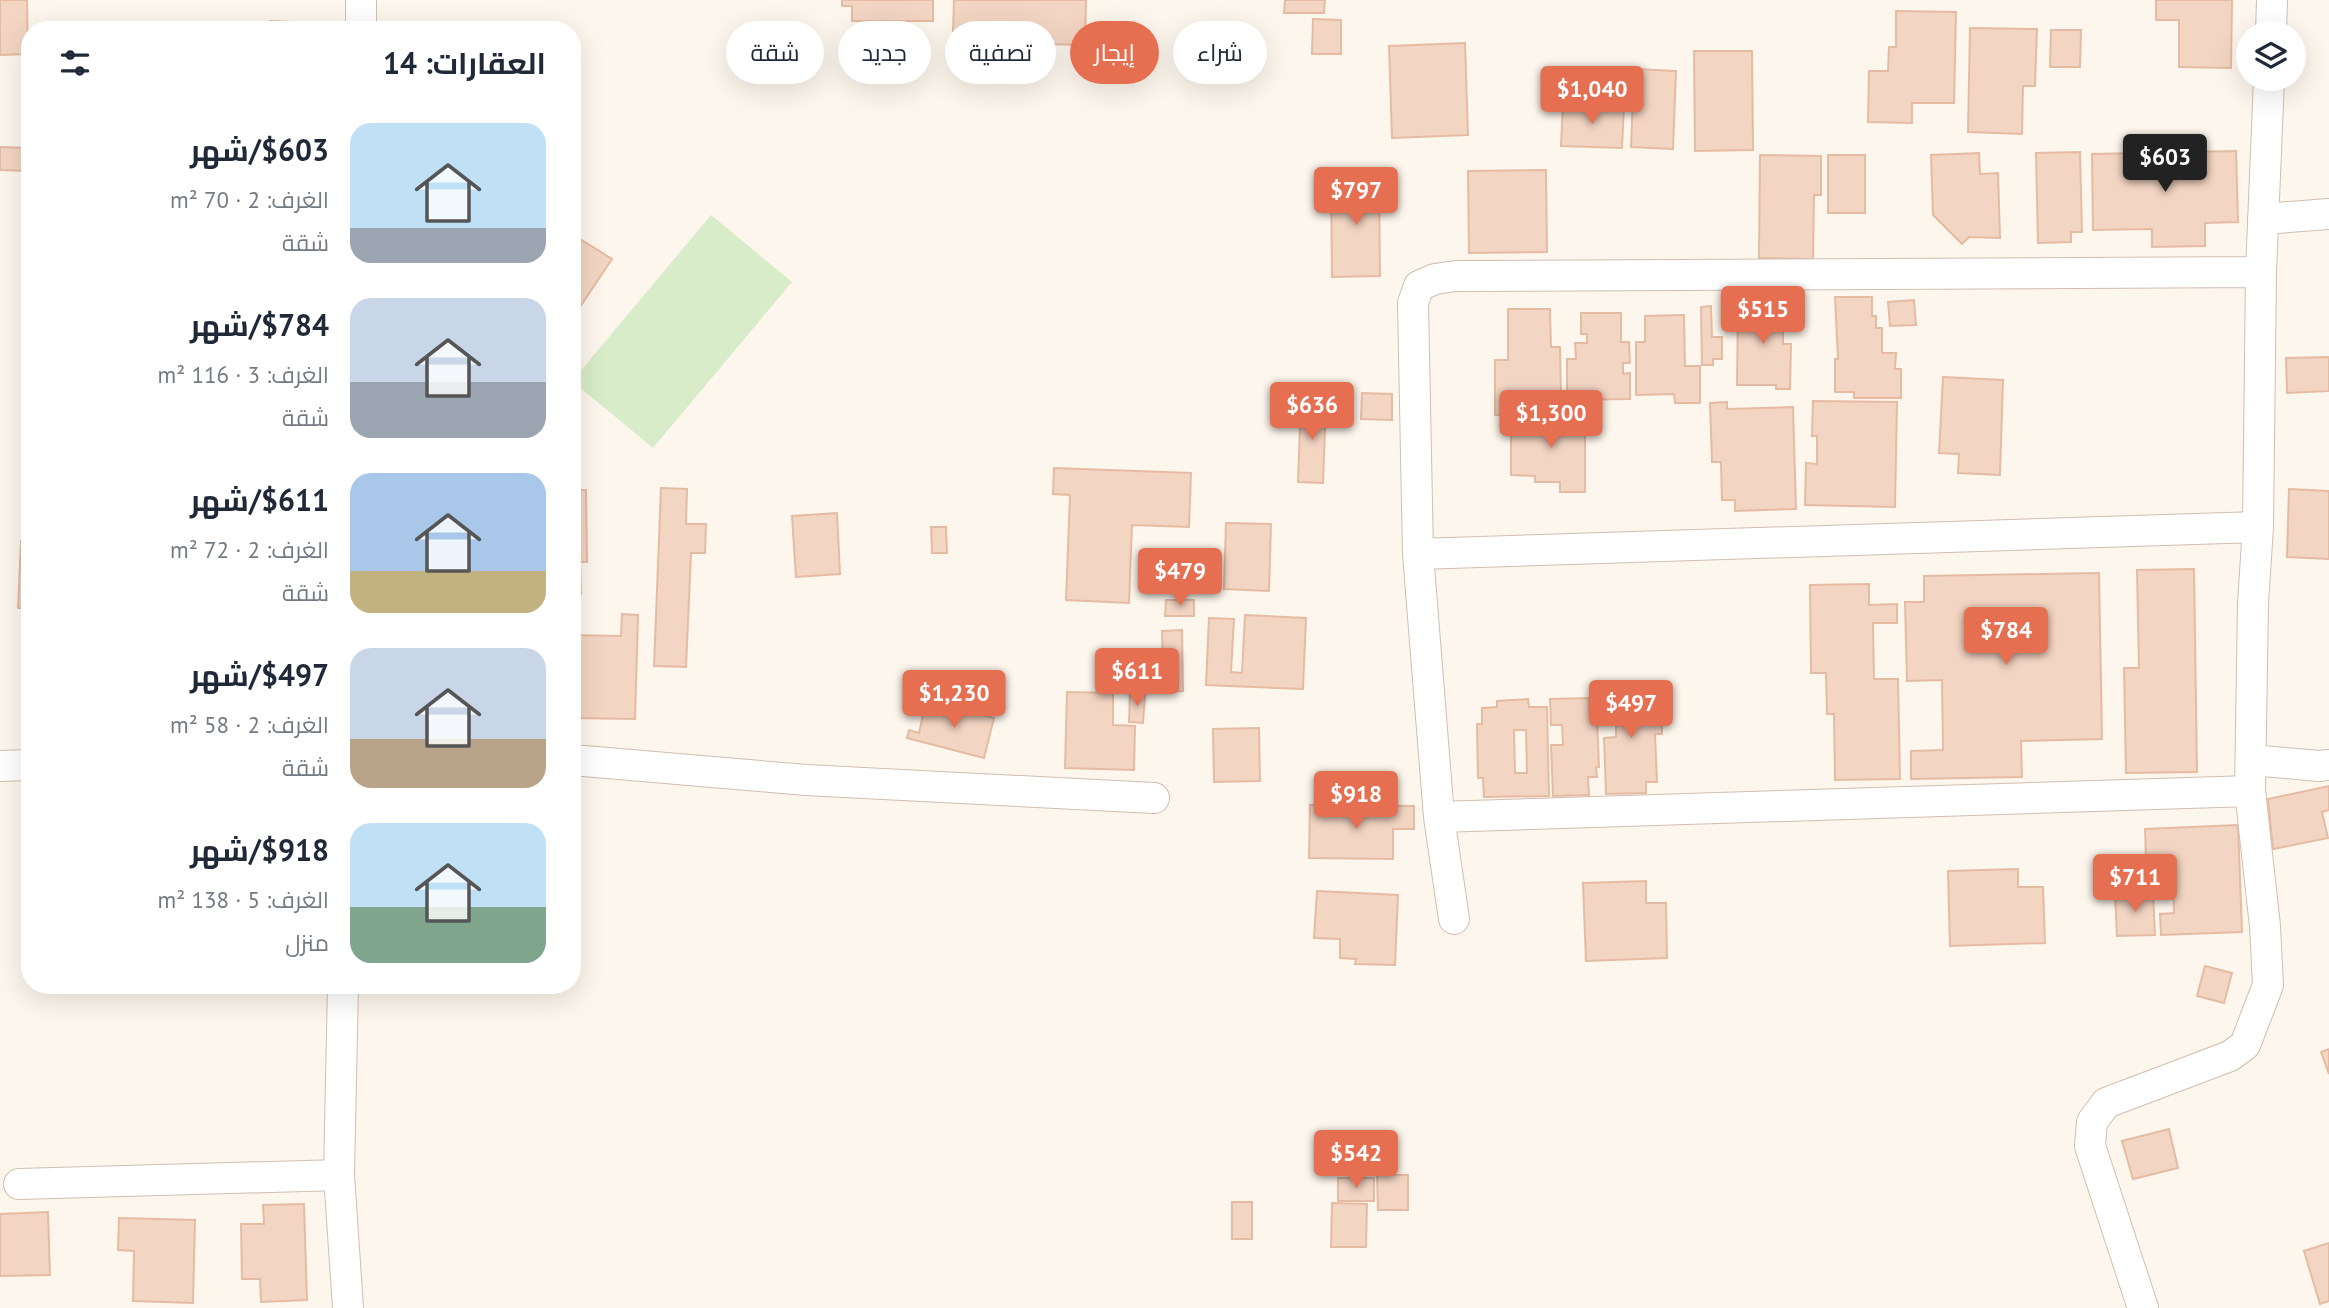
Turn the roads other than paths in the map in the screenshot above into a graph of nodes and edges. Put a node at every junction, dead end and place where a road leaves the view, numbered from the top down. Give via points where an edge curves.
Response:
1 (361, 0) edge
2 (2272, 0) edge
3 (361, 21) edge
4 (2271, 21) edge
5 (2268, 91) edge
6 (2329, 214) edge
7 (2263, 219) junction
8 (2261, 272) junction
9 (2258, 527) junction
10 (1418, 554) junction
11 (2252, 760) junction
12 (581, 761) edge
13 (21, 765) edge
14 (2329, 765) edge
15 (0, 766) edge
16 (2250, 791) junction
17 (1154, 798) dead end
18 (1439, 817) junction
19 (1454, 919) dead end
20 (342, 994) edge
21 (339, 1175) junction
22 (19, 1184) dead end
23 (348, 1308) edge
24 (2143, 1308) edge

1 - 3 street
2 - 4 street
5 - 7 street
6 - 7 street
7 - 8 street
8 - 9 street
8 - 10 street via 1435,279 1419,286 1413,303
9 - 10 street
9 - 11 street via 2252,603
10 - 18 street
11 - 14 street
11 - 16 street
12 - 17 street via 806,780
13 - 15 street
16 - 18 street
16 - 24 street via 2268,985 2245,1045 2230,1056 2106,1103 2092,1122 2090,1146
18 - 19 street
20 - 21 street
21 - 22 street
21 - 23 street

